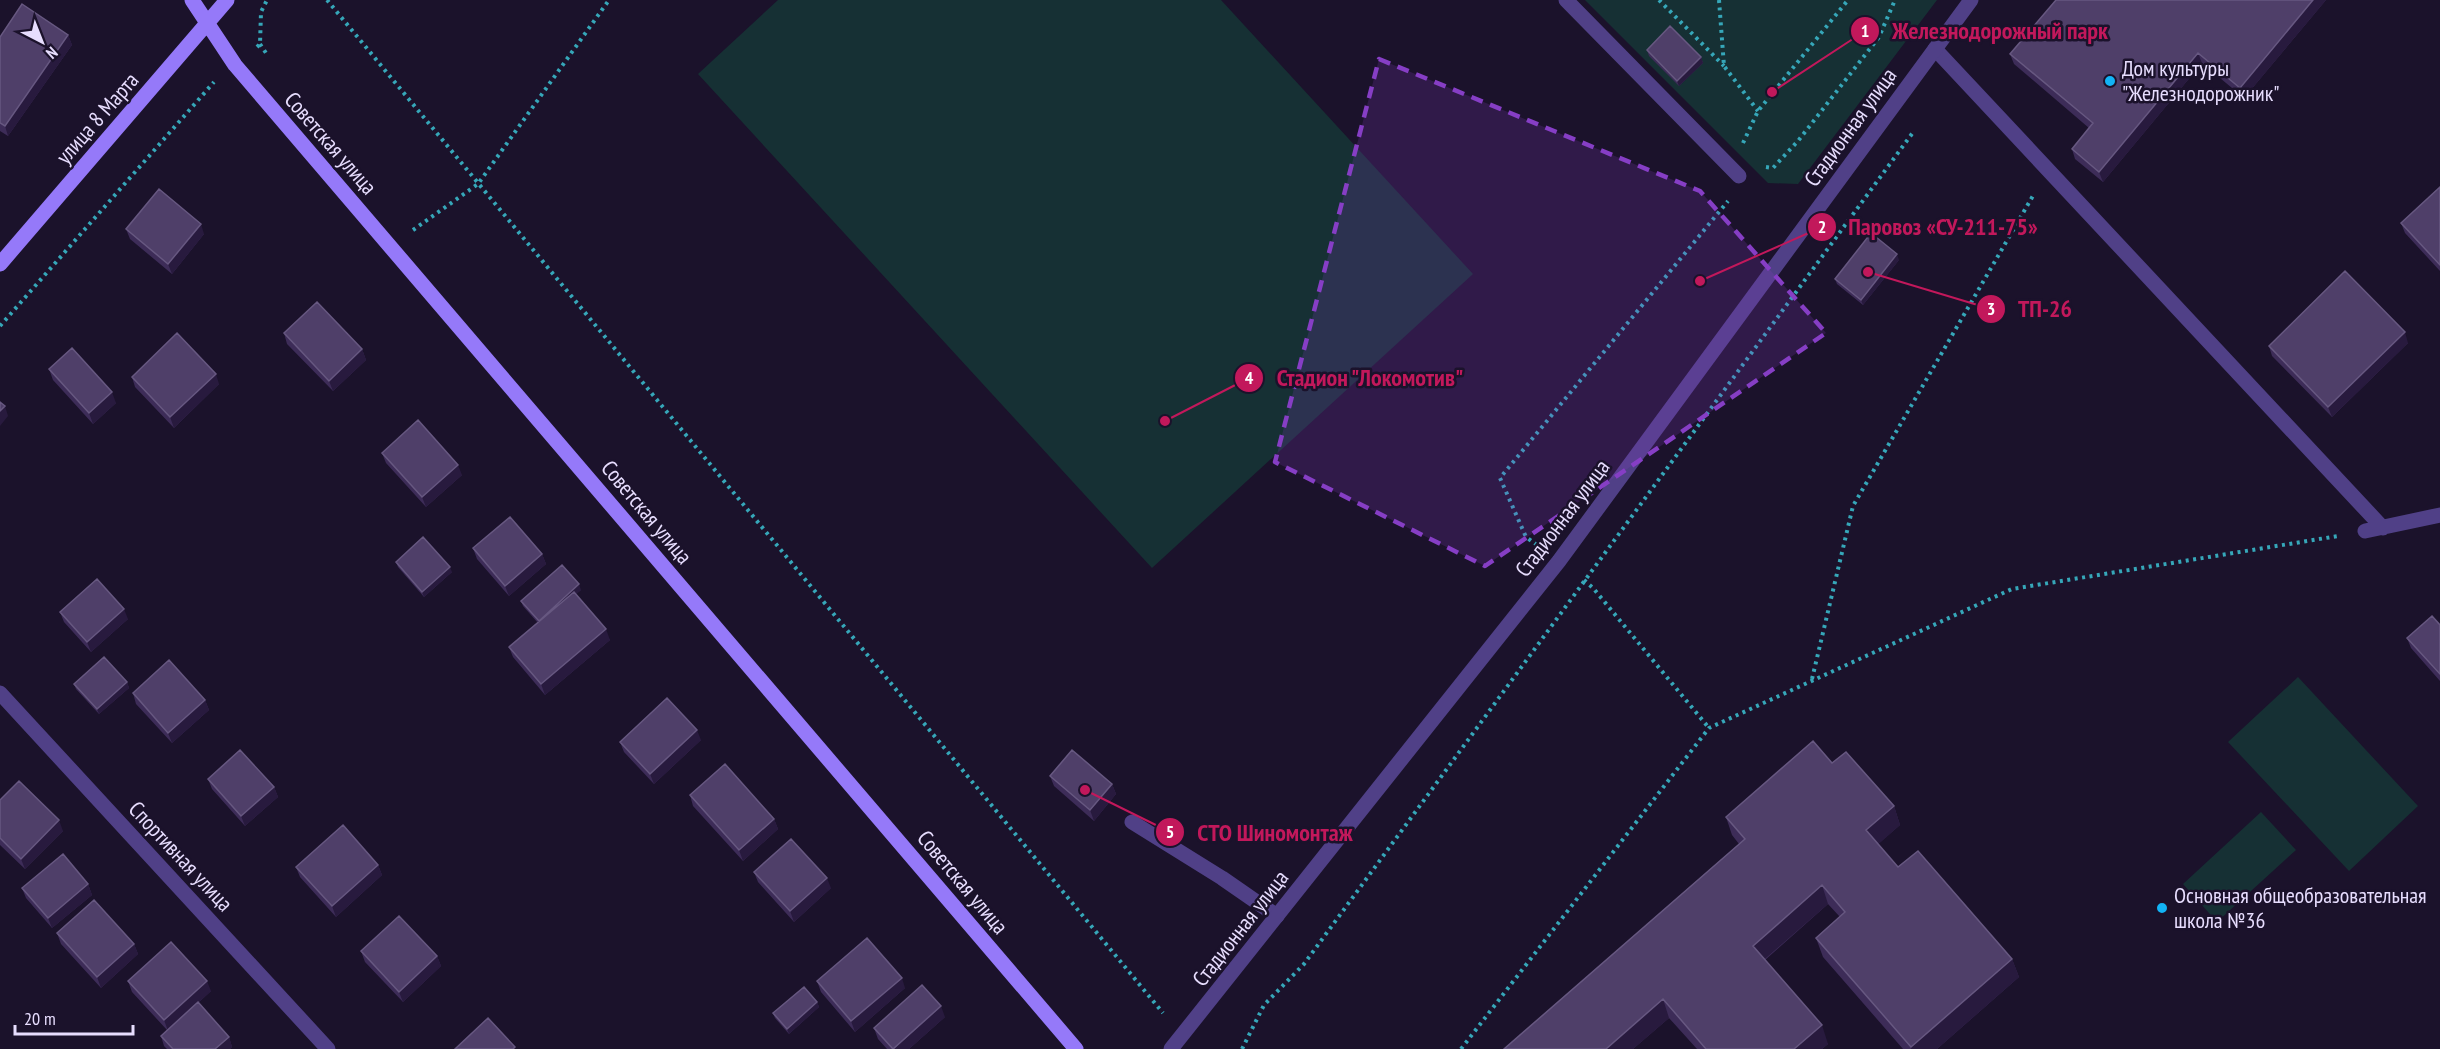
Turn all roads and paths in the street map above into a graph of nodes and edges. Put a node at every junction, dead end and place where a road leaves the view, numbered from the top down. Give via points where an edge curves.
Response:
1 (192, 0) edge
2 (227, 0) edge
3 (267, 0) edge
4 (327, 0) edge
5 (609, 0) edge
6 (1566, 0) edge
7 (1659, 0) edge
8 (1719, 0) edge
9 (1848, 0) edge
10 (1895, 0) edge
11 (1971, 0) edge
12 (207, 24) junction
13 (1935, 49) junction
14 (235, 65) junction
15 (1724, 66) junction
16 (1758, 111) junction
17 (1919, 124) dead end
18 (2047, 170) junction
19 (1739, 176) junction
20 (478, 184) junction
21 (390, 246) junction
22 (0, 264) edge
23 (0, 326) edge
24 (2440, 515) edge
25 (2383, 528) junction
26 (2366, 531) joint
27 (1559, 561) junction
28 (1585, 581) junction
29 (1812, 679) junction
30 (0, 693) edge
31 (1709, 728) junction
32 (1132, 822) dead end
33 (1277, 916) junction
34 (1182, 1037) junction
35 (328, 1049) edge
36 (1076, 1049) edge
37 (1171, 1049) edge
38 (1242, 1049) edge
39 (1461, 1049) edge

1 - 12 street, Советская улица
2 - 12 street, улица 8 Марта
3 - 14 path via 261,12 260,44
4 - 20 path
5 - 20 path
6 - 19 street
7 - 15 path
8 - 15 path
9 - 16 path
10 - 19 path via 1878,36 1798,141 1773,168 1763,167
11 - 13 street, Стадионная улица
12 - 14 street, Советская улица
12 - 22 street, улица 8 Марта
13 - 18 street
13 - 27 street, Стадионная улица
14 - 21 street, Советская улица
14 - 23 path via 208,87
15 - 16 path
16 - 19 path via 1743,144
17 - 28 path
18 - 25 street
18 - 29 path via 1853,506
19 - 27 path via 1729,201 1500,478 1526,537
20 - 21 path
20 - 34 path
21 - 36 street, Советская улица
24 - 25 street
25 - 26 street
26 - 29 path via 2012,589
27 - 28 path
27 - 33 street, Стадионная улица
28 - 31 path
28 - 38 path via 1304,964 1264,1005
29 - 31 path
30 - 35 street, Спортивная улица
31 - 39 path
32 - 33 street
33 - 34 street, Стадионная улица
34 - 37 street, Стадионная улица

